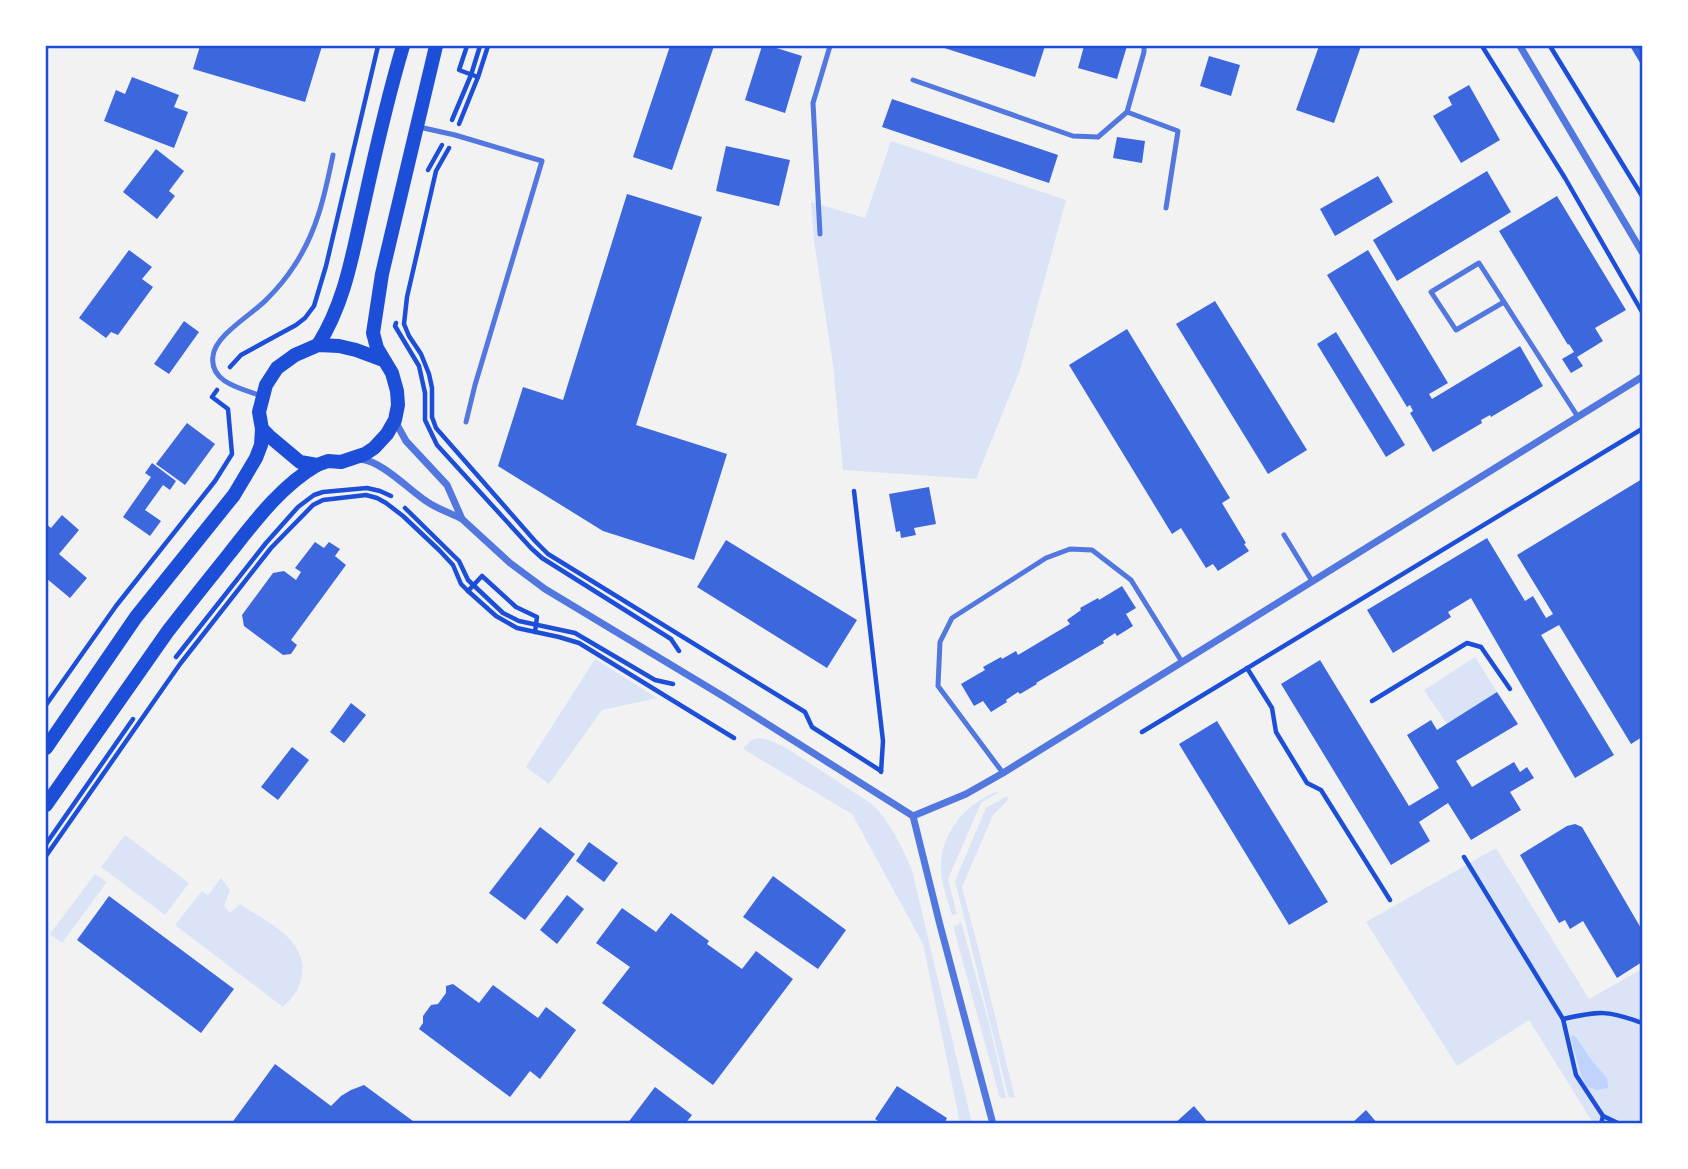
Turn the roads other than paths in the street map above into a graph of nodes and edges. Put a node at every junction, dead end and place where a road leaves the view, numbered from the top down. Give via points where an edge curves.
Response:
1 (403, 46) edge
2 (436, 46) edge
3 (830, 46) edge
4 (1144, 46) edge
5 (1520, 46) edge
6 (913, 80) dead end
7 (1127, 112) junction
8 (416, 127) junction
9 (333, 155) dead end
10 (1166, 208) dead end
11 (820, 234) dead end
12 (1643, 252) edge
13 (1504, 302) junction
14 (318, 345) junction
15 (383, 360) junction
16 (1643, 377) edge
17 (262, 396) junction
18 (1578, 417) junction
19 (395, 420) junction
20 (466, 422) dead end
21 (262, 429) junction
22 (356, 458) junction
23 (317, 465) junction
24 (462, 519) junction
25 (1284, 536) dead end
26 (1312, 581) junction
27 (1182, 662) junction
28 (46, 748) edge
29 (1003, 773) junction
30 (46, 805) edge
31 (914, 816) junction
32 (993, 1124) edge

1 - 14 main road via 341,298
2 - 8 main road
3 - 11 lane via 813,103
4 - 7 lane
5 - 12 street
6 - 7 lane via 1073,136 1098,137
7 - 10 lane via 1178,131
8 - 15 main road via 373,333
8 - 20 lane via 542,161
9 - 17 lane via 319,216 294,267 216,346 213,356 218,375 227,383
13 - 13 lane via 1479,263 1431,292 1456,330
13 - 18 lane
14 - 15 main road via 339,346
14 - 17 main road via 277,368
15 - 19 main road via 397,391
16 - 18 street
17 - 21 main road
18 - 26 street
19 - 22 main road via 374,448
19 - 24 street via 406,440 447,485
21 - 23 main road via 300,462
21 - 28 main road via 261,445 239,488 136,617
22 - 23 main road
22 - 24 street via 367,460 429,503
23 - 30 main road via 258,518 181,613
24 - 31 street via 545,589
25 - 26 lane
26 - 27 street
27 - 29 street
27 - 29 lane via 1131,580 1110,562 1093,550 1070,549 1046,558 952,618 940,642 938,686
29 - 31 street
31 - 32 street

